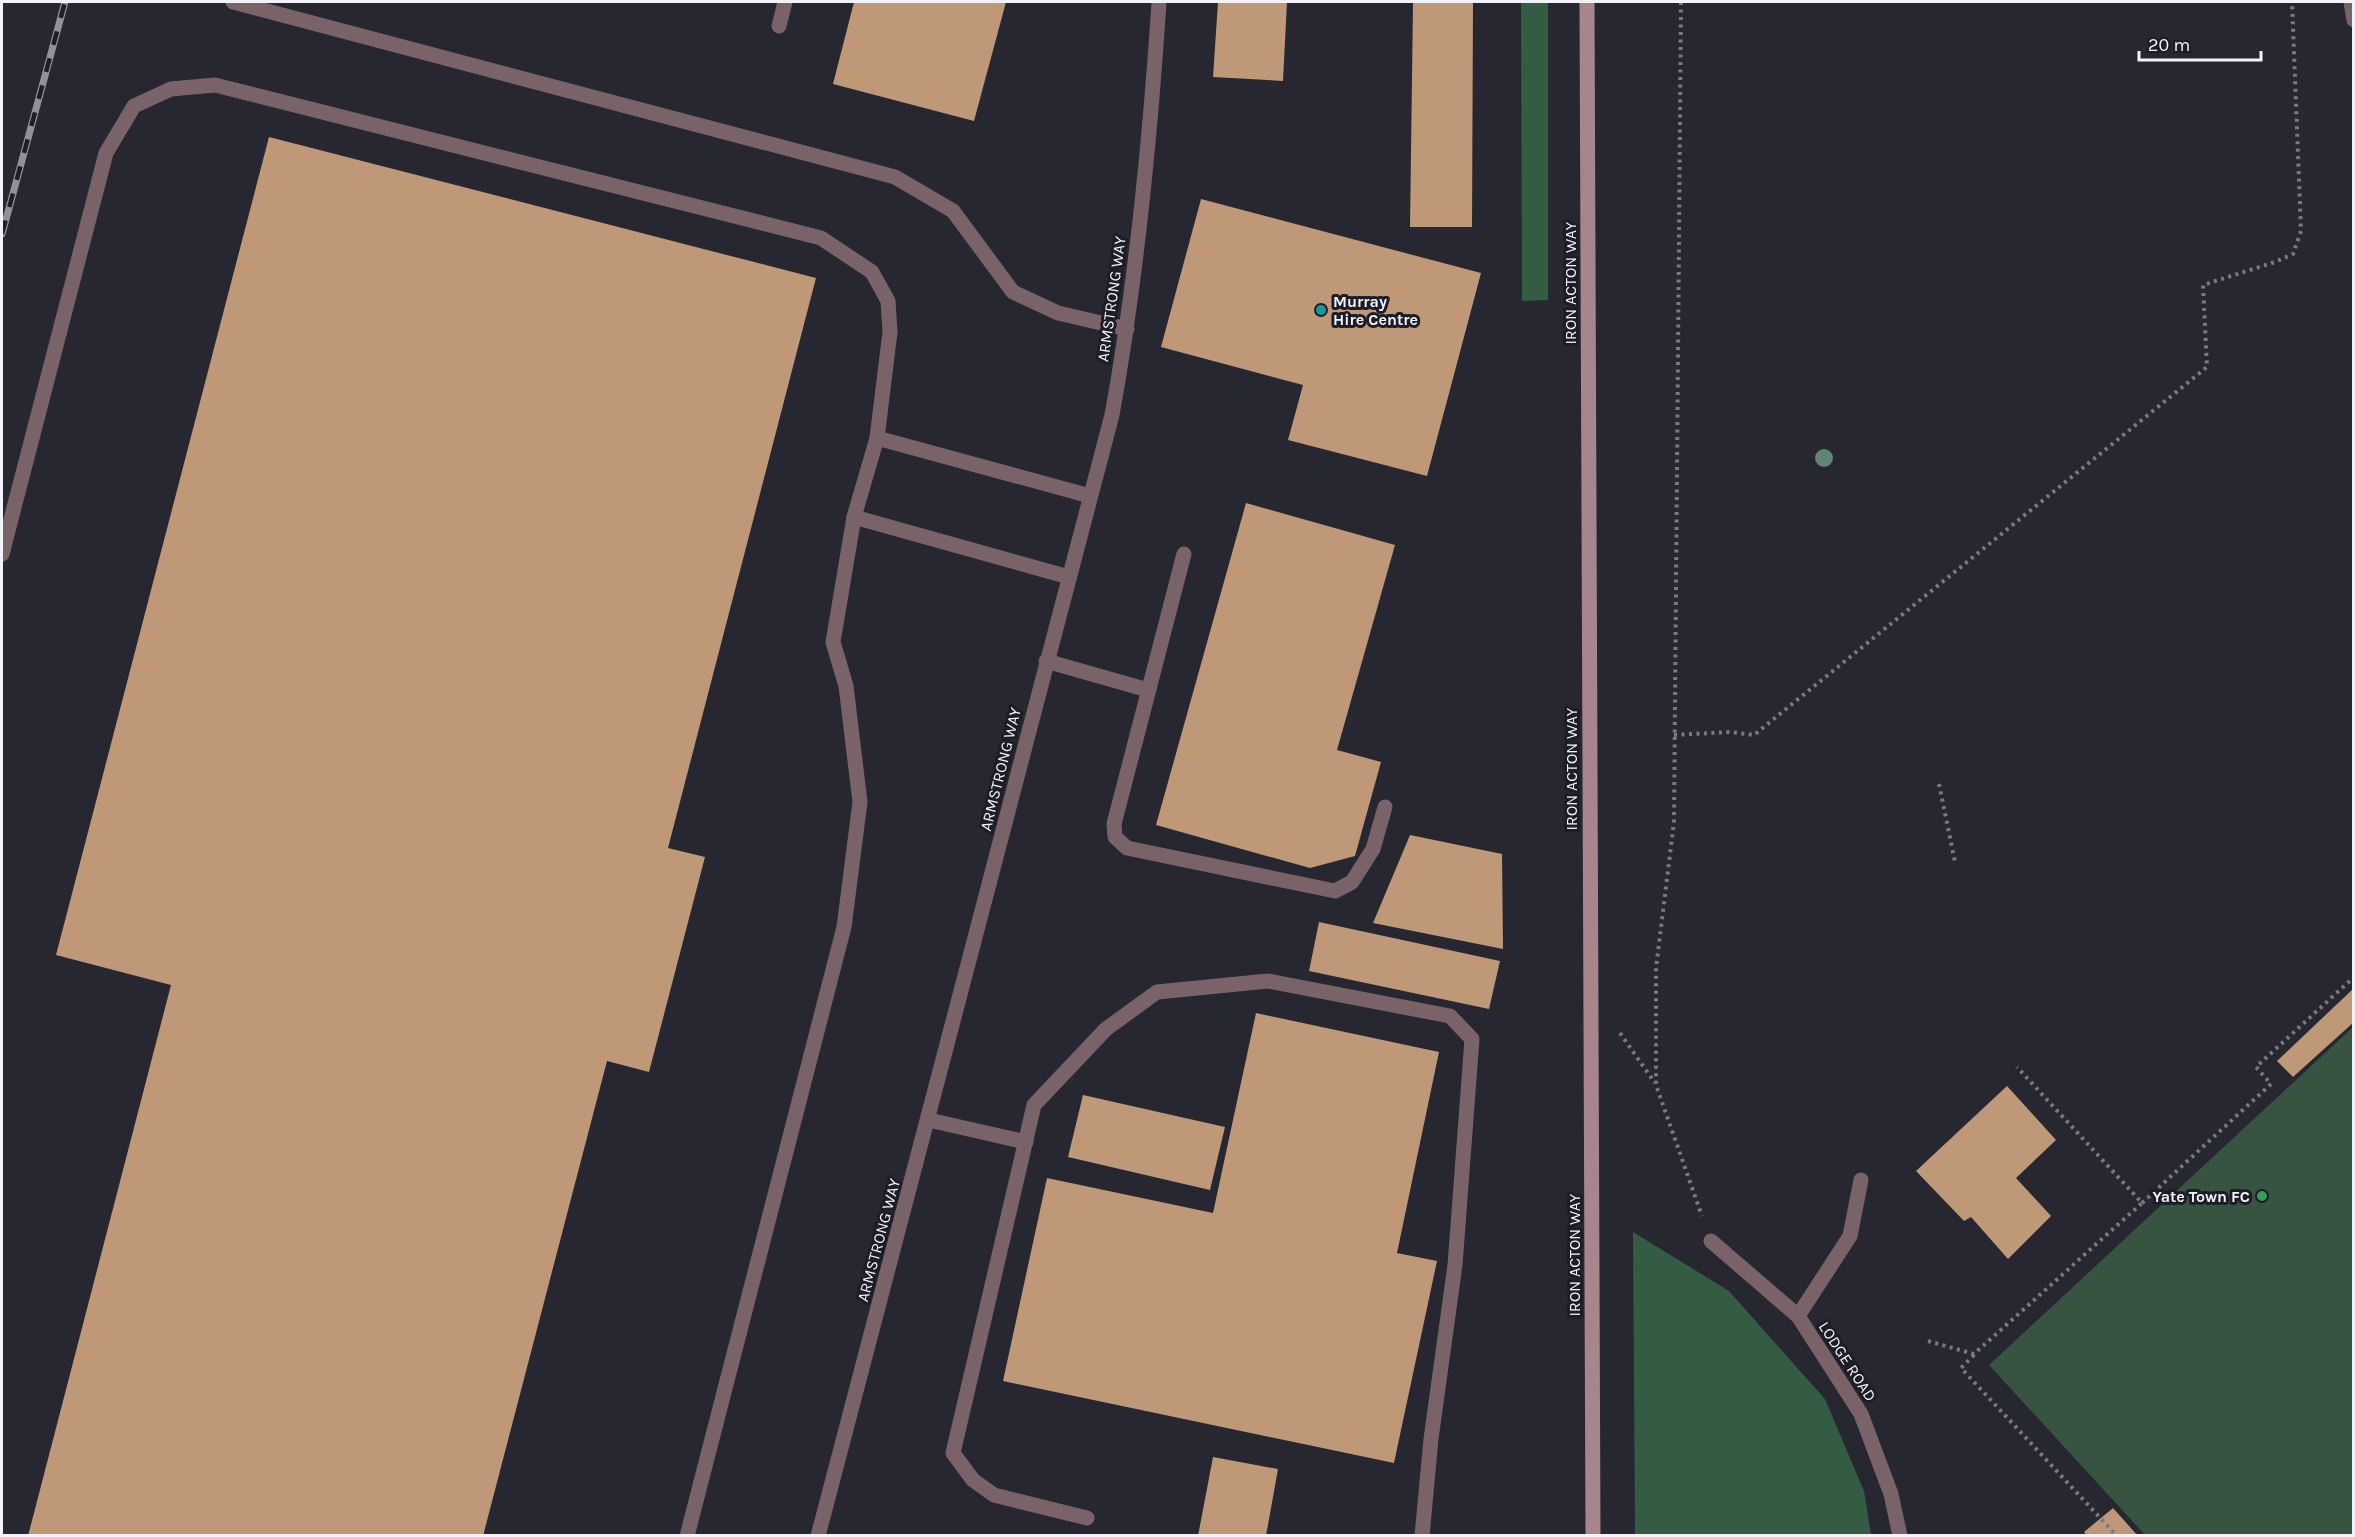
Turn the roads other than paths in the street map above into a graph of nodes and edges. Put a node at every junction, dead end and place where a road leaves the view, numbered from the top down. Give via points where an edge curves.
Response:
1 (233, 2) edge
2 (785, 2) edge
3 (1159, 2) edge
4 (1587, 2) edge
5 (2351, 2) edge
6 (2354, 20) edge
7 (779, 26) dead end
8 (1127, 329) junction
9 (877, 438) junction
10 (1090, 496) junction
11 (854, 518) junction
12 (2, 554) edge
13 (1184, 554) dead end
14 (1069, 577) junction
15 (1046, 660) junction
16 (1148, 690) junction
17 (1385, 807) dead end
18 (929, 1120) junction
19 (1026, 1142) junction
20 (1861, 1180) dead end
21 (1711, 1241) road end
22 (1798, 1316) junction
23 (1087, 1518) dead end
24 (687, 1536) edge
25 (818, 1536) edge
26 (1422, 1536) edge
27 (1593, 1536) edge
28 (1900, 1536) edge

1 - 8 street via 895,177 953,211 1013,292 1058,313
2 - 7 street
3 - 8 street, ARMSTRONG WAY via 1150,140
4 - 27 main road, IRON ACTON WAY
5 - 6 street
8 - 10 street, ARMSTRONG WAY via 1112,415
9 - 10 street
9 - 11 street
9 - 12 street via 890,332 888,301 872,272 821,238 215,85 171,88 134,106 106,153
10 - 14 street, ARMSTRONG WAY
11 - 14 street
11 - 24 street via 833,642 846,686 860,802 844,927
13 - 16 street
14 - 15 street, ARMSTRONG WAY
15 - 16 street
15 - 18 street, ARMSTRONG WAY
16 - 17 street via 1114,824 1115,837 1127,848 1335,891 1352,882 1373,849
18 - 19 street
18 - 25 street, ARMSTRONG WAY
19 - 23 street via 953,1453 973,1480 994,1495
19 - 26 street via 1034,1105 1106,1029 1157,992 1268,981 1450,1016 1472,1039 1455,1265
20 - 22 street via 1850,1236
21 - 22 street, LODGE ROAD
22 - 28 street, LODGE ROAD via 1861,1414 1891,1494

